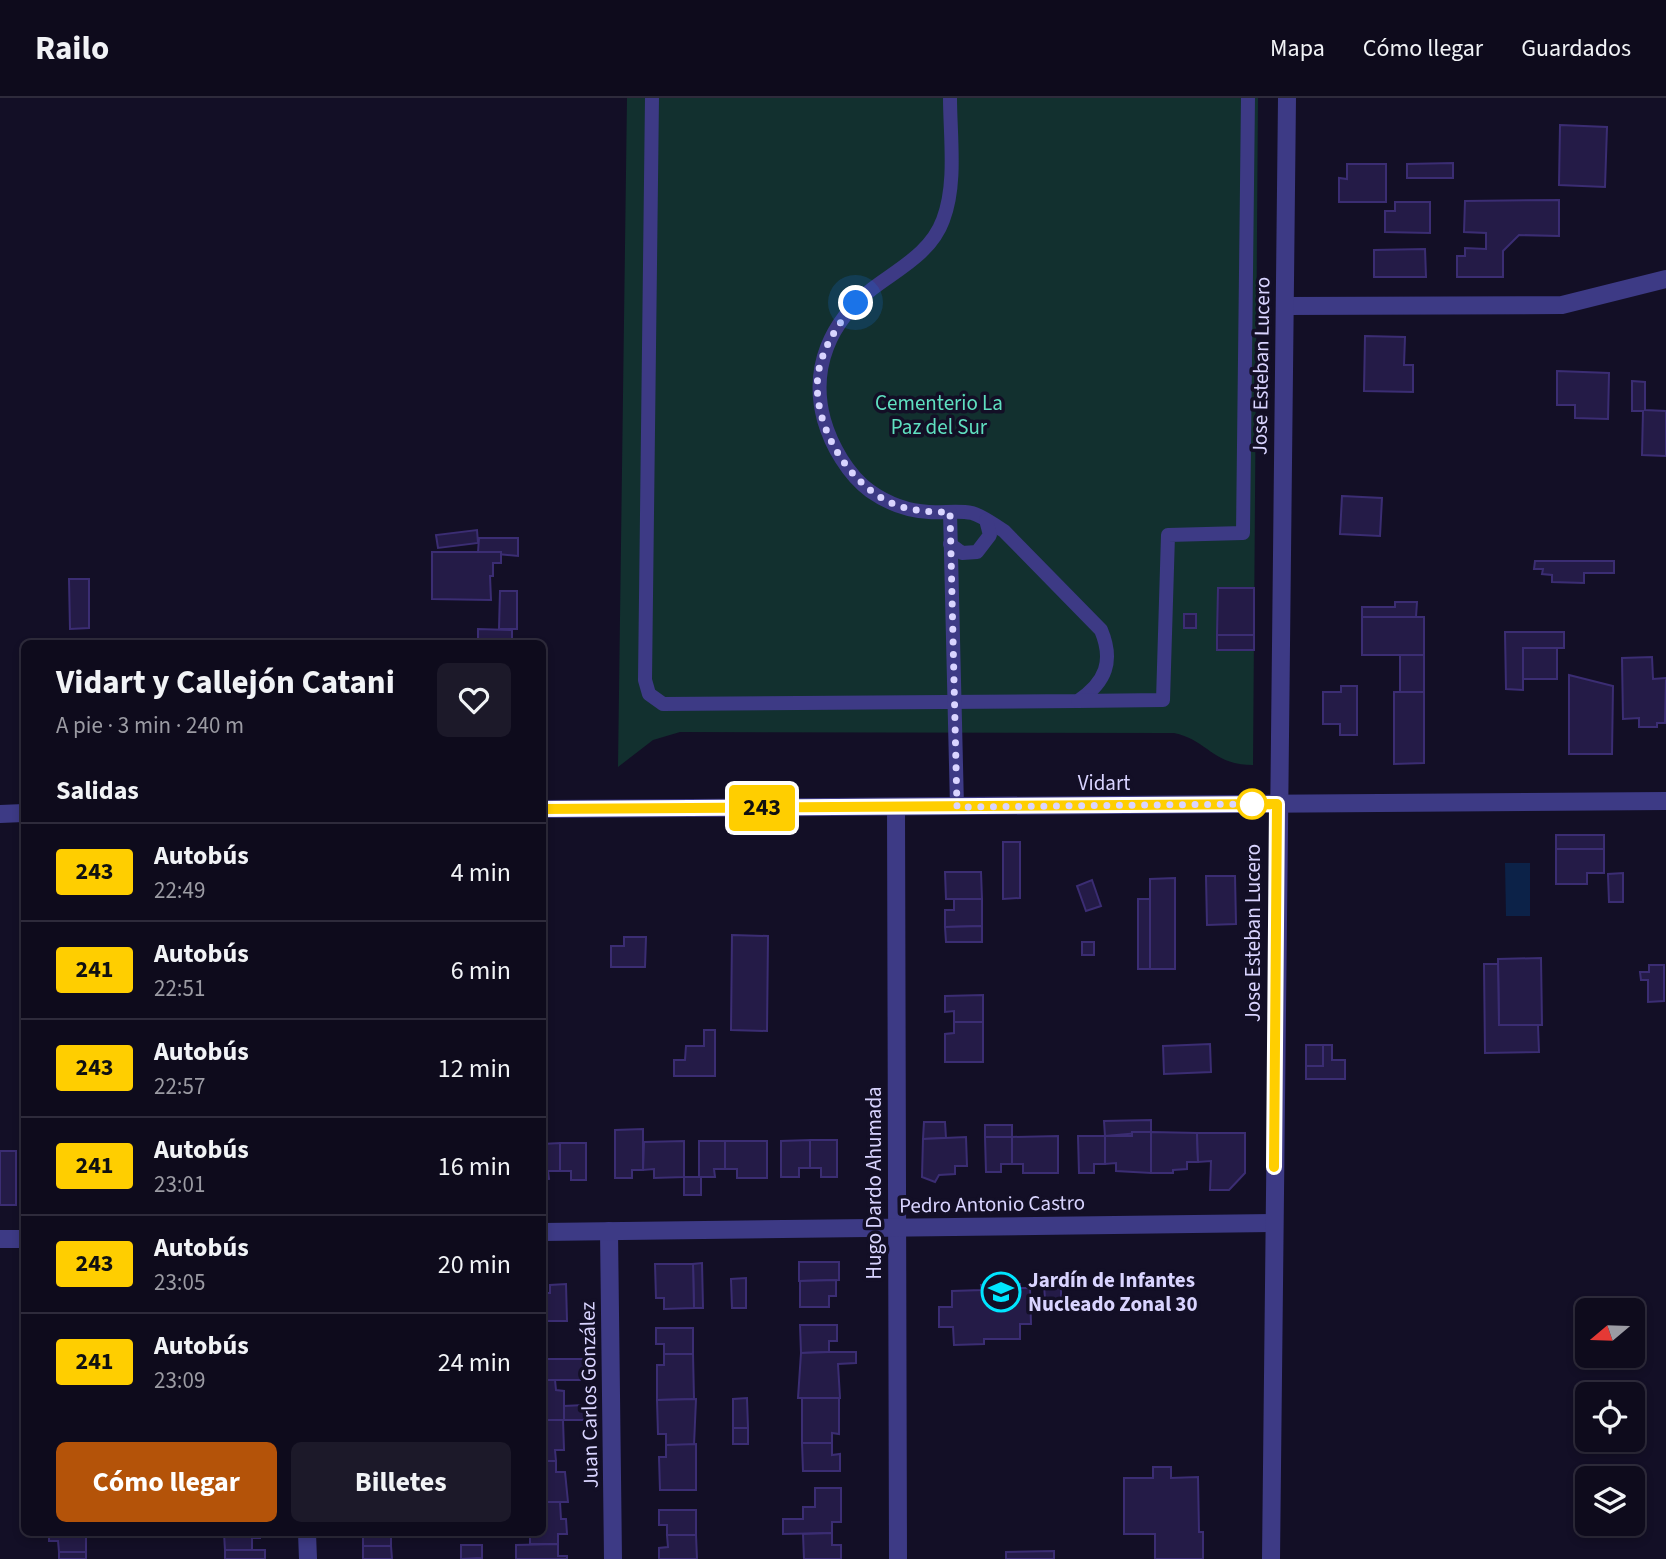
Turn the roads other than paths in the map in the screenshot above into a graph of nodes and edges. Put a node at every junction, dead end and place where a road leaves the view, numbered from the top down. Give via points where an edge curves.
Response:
1 (652, 98) edge
2 (950, 98) edge
3 (1248, 98) edge
4 (1287, 98) edge
5 (1666, 279) edge
6 (1285, 306) junction
7 (950, 512) junction
8 (986, 520) junction
9 (950, 544) junction
10 (1078, 701) junction
11 (955, 703) junction
12 (1666, 801) edge
13 (1277, 804) junction
14 (896, 807) junction
15 (957, 807) junction
16 (546, 809) edge
17 (21, 813) edge
18 (0, 814) edge
19 (1273, 1223) junction
20 (897, 1228) junction
21 (610, 1231) junction
22 (546, 1232) edge
23 (0, 1239) edge
24 (21, 1239) edge
25 (307, 1536) edge
26 (307, 1559) edge
27 (613, 1559) edge
28 (898, 1559) edge
29 (1271, 1559) edge

1 - 11 lane via 645,680 649,694 663,704
2 - 7 lane via 950,175 943,221 917,257 871,290 838,325 819,370 818,400 837,450 867,489 908,509
3 - 10 lane via 1243,533 1168,535 1163,700
4 - 6 street, Jose Esteban Lucero
5 - 6 street via 1562,305
6 - 13 street, Jose Esteban Lucero
7 - 8 lane via 974,513
7 - 9 lane
8 - 9 lane via 990,535 977,552 962,553
8 - 10 lane via 1004,531 1101,630 1109,648 1108,665 1091,692
9 - 11 lane
10 - 11 lane
11 - 15 lane
12 - 13 street, Vidart
13 - 15 street, Vidart
13 - 19 street, Jose Esteban Lucero
14 - 15 street, Vidart
14 - 16 street, Vidart
14 - 20 street, Hugo Dardo Ahumada
17 - 18 street
19 - 20 street, Pedro Antonio Castro
19 - 29 street, Jose Esteban Lucero
20 - 21 street, Pedro Antonio Castro
20 - 28 street, Hugo Dardo Ahumada
21 - 22 street, Pedro Antonio Castro
21 - 27 street, Juan Carlos González
23 - 24 street
25 - 26 street

